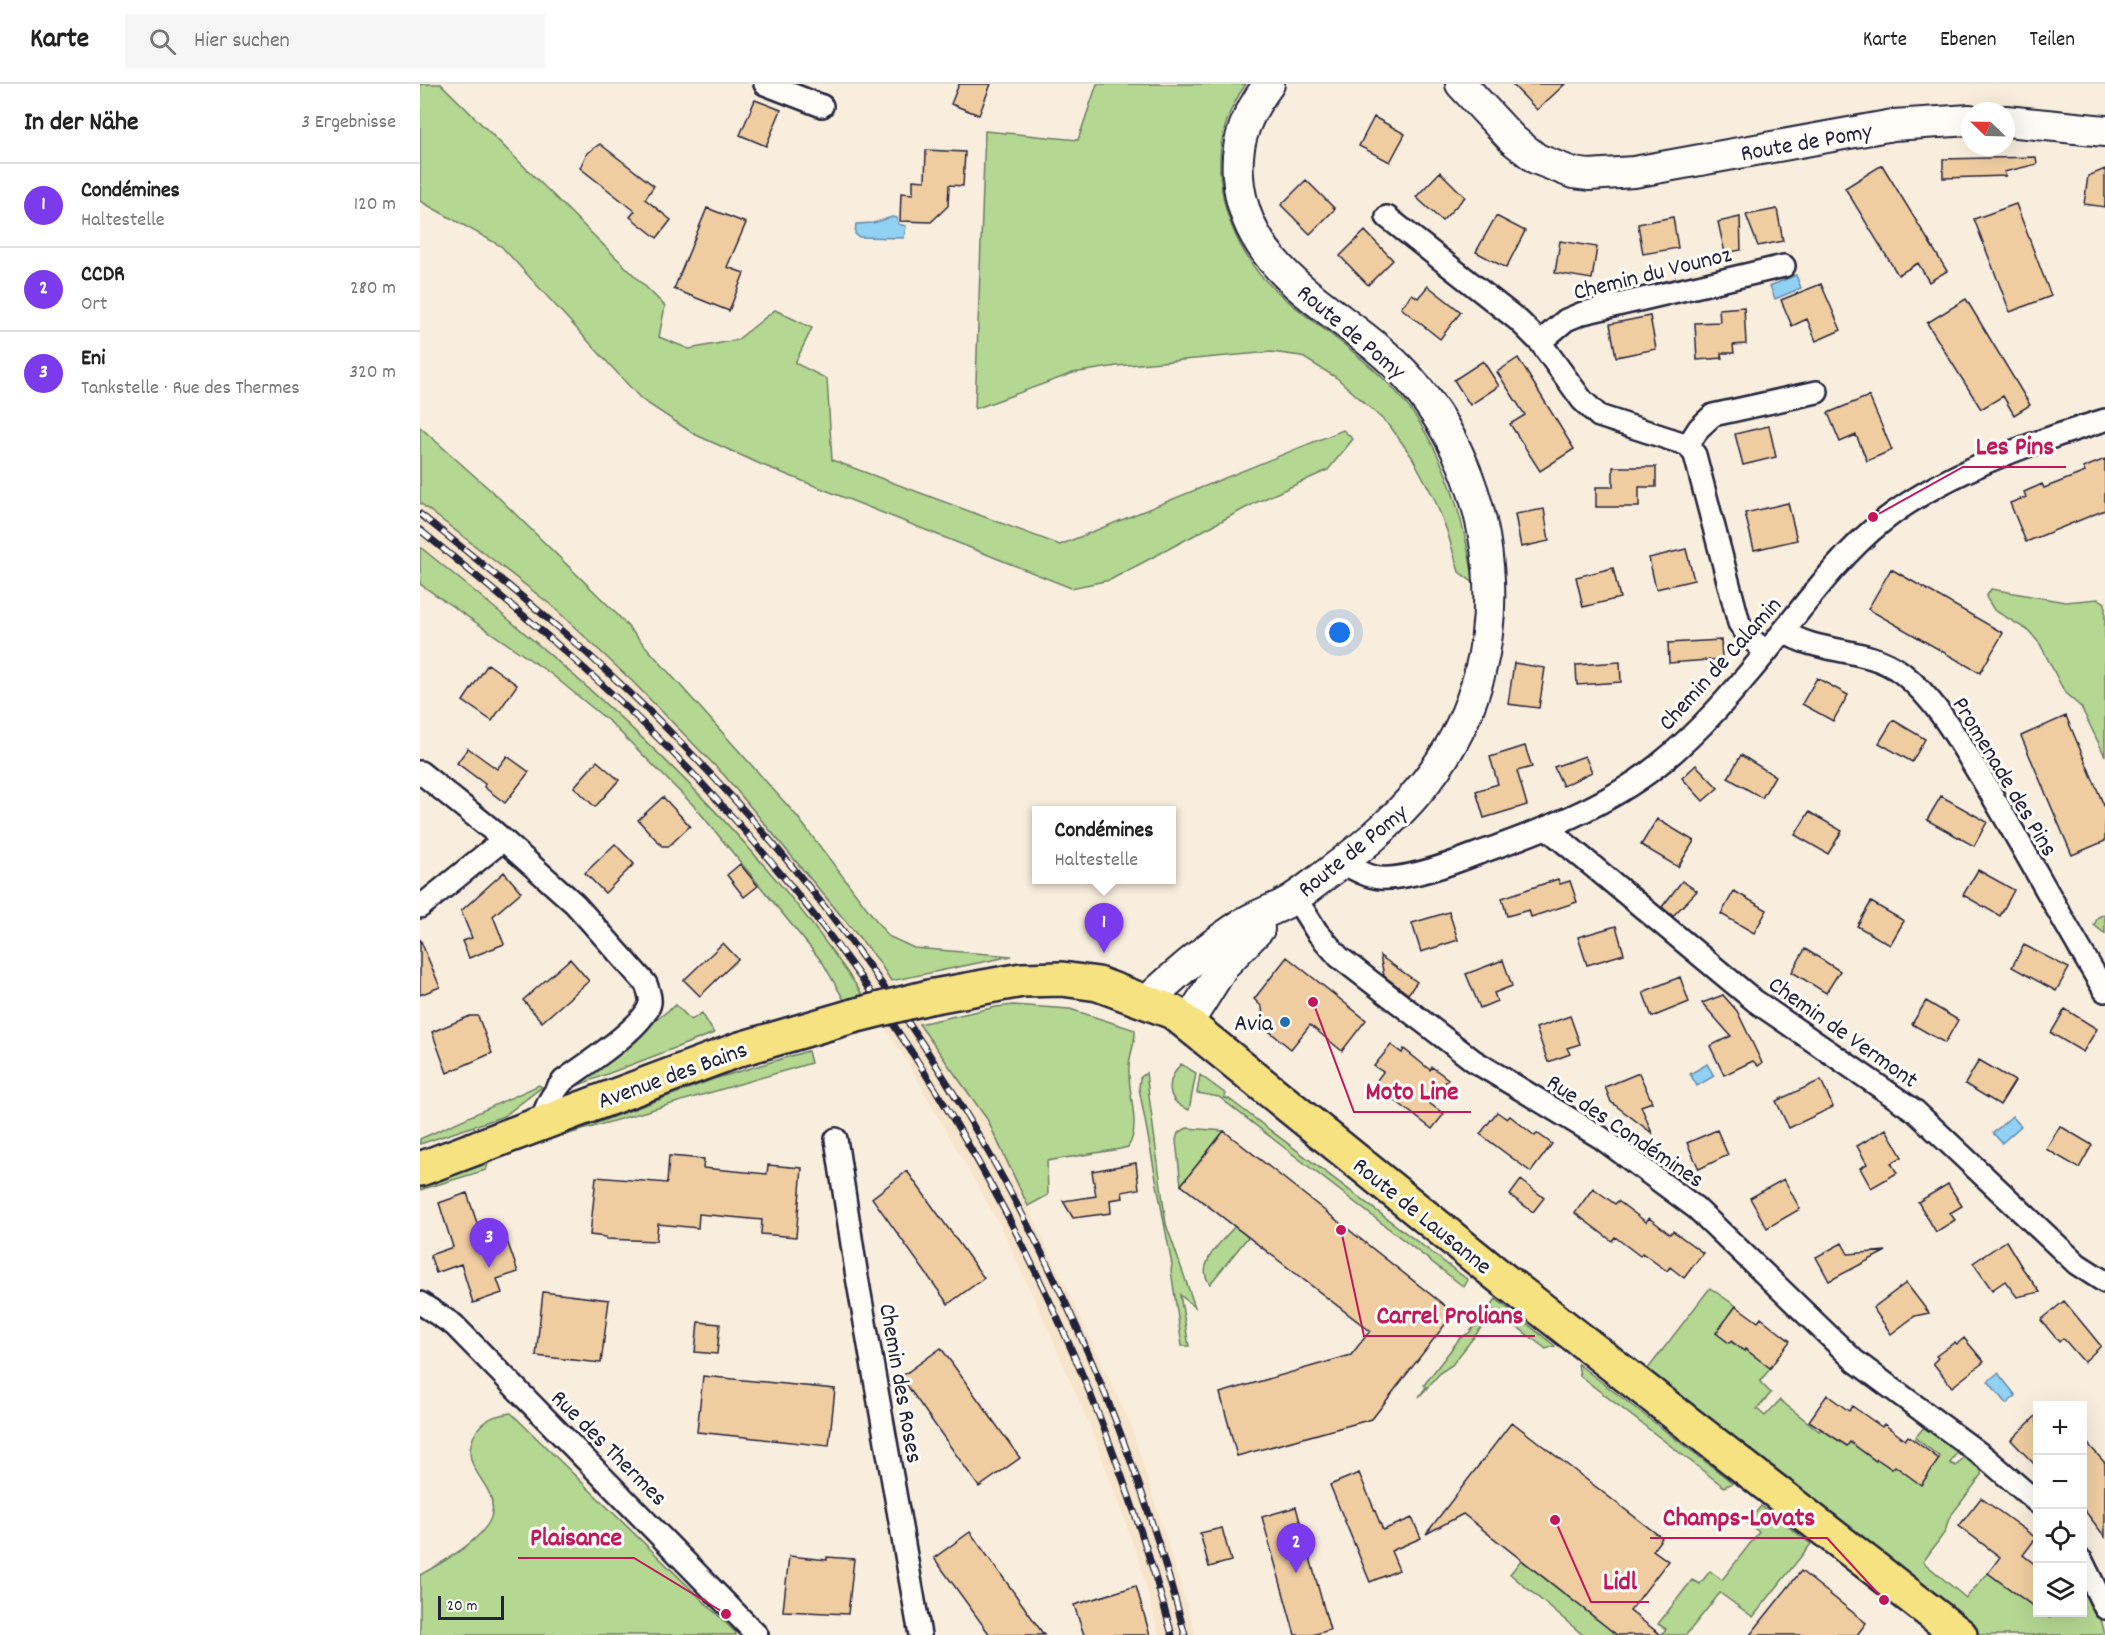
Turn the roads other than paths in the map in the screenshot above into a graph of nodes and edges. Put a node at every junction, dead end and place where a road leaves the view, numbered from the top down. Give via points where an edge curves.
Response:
1 (765, 84) edge
2 (1269, 84) edge
3 (1461, 84) edge
4 (822, 106) dead end
5 (1961, 121) edge
6 (2015, 122) edge
7 (2105, 131) edge
8 (1387, 218) dead end
9 (1784, 266) dead end
10 (1540, 342) junction
11 (1818, 392) dead end
12 (2105, 420) edge
13 (1688, 445) junction
14 (1783, 631) junction
15 (1766, 652) junction
16 (420, 772) edge
17 (1548, 829) junction
18 (503, 840) junction
19 (1342, 863) junction
20 (1291, 900) junction
21 (420, 907) edge
22 (2105, 991) edge
23 (929, 997) joint
24 (1148, 1000) junction
25 (1189, 1022) junction
26 (542, 1121) junction
27 (836, 1139) dead end
28 (420, 1169) edge
29 (2105, 1282) edge
30 (420, 1303) edge
31 (2033, 1499) edge
32 (2083, 1563) edge
33 (2105, 1608) edge
34 (757, 1635) edge
35 (920, 1635) edge
36 (1960, 1635) edge

1 - 4 street
2 - 19 main road, Route de Pomy via 1250,112 1236,156 1239,198 1250,228 1273,262 1303,291 1386,356 1434,411 1468,478 1478,506 1489,564 1489,620 1484,650 1457,732 1413,800
3 - 5 main road, Route de Pomy via 1513,140 1537,159 1589,175 1634,172 1893,125
6 - 7 main road
8 - 10 street via 1519,321
9 - 10 street, Chemin du Vounoz via 1583,313 1566,320
10 - 13 street via 1582,400 1599,416
11 - 13 street via 1713,415
12 - 14 street, Chemin de Calamin via 1980,466 1911,500 1850,552
13 - 15 street via 1695,455 1738,623
14 - 15 street, Chemin de Calamin
14 - 22 street, Promenade des Pins via 1796,640 1864,655 1882,663 1900,672 1928,698 2006,817
15 - 17 street, Chemin de Calamin via 1690,738 1656,767
16 - 18 street
17 - 19 street, Chemin de Calamin via 1463,859 1399,876 1380,878
17 - 29 street, Chemin de Vermont via 1755,1001 1915,1111 2077,1264
18 - 21 street
18 - 26 street via 575,904 646,984 650,994 650,1003 637,1023 559,1086 547,1102
19 - 20 main road, Route de Pomy
20 - 24 main road, Route de Pomy via 1246,922 1202,952
20 - 25 main road, Route de Pomy via 1224,965
20 - 31 street, Rue des Condémines via 1339,957 1474,1061 1600,1137 1665,1183 1728,1237 1855,1361 1987,1459
23 - 24 main road, Route de Lausanne via 999,983 1062,979 1098,984
23 - 26 main road, Avenue des Bains, bridge via 740,1049
24 - 25 main road, Route de Lausanne
25 - 36 main road, Route de Lausanne via 1483,1264
26 - 28 main road, Avenue des Bains
27 - 35 street, Chemin des Roses
30 - 34 street, Rue des Thermes via 454,1324
32 - 33 street

